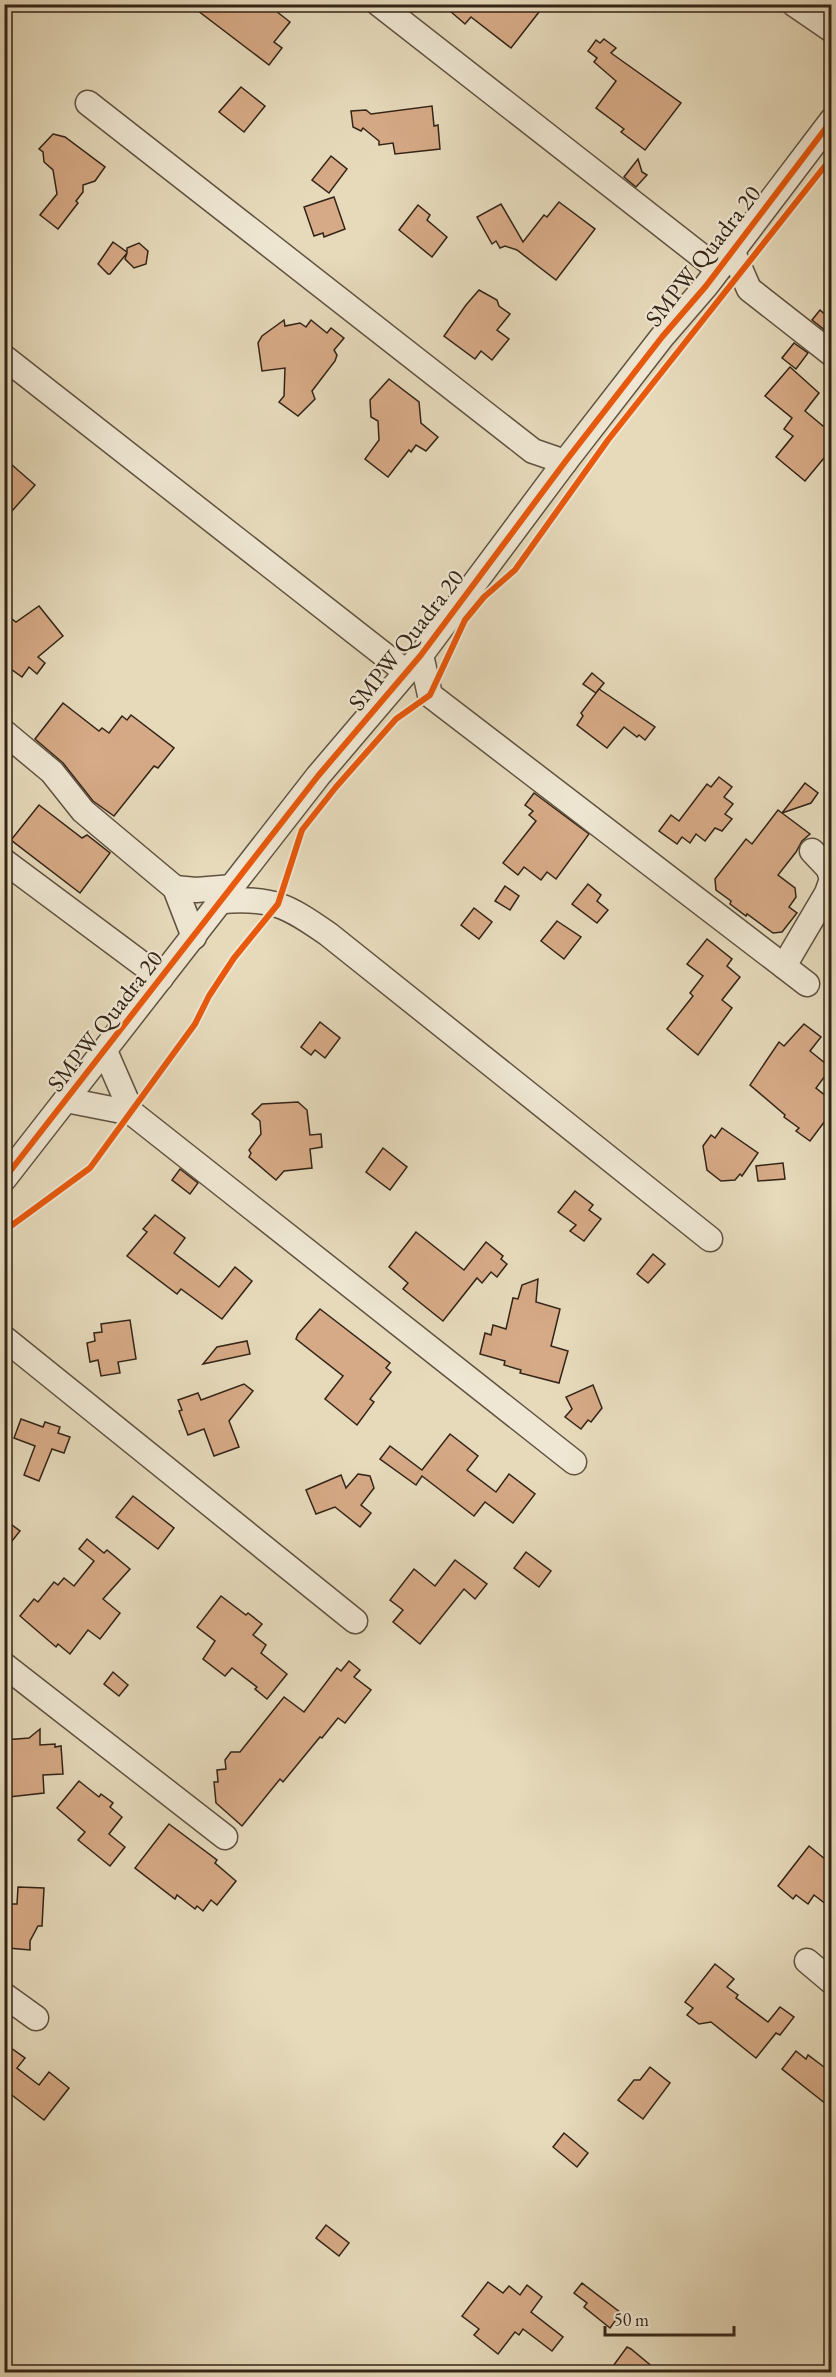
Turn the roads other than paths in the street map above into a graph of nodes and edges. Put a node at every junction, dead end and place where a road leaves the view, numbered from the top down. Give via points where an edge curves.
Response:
1 (379, 4) edge
2 (794, 4) edge
3 (831, 30) edge
4 (88, 103) dead end
5 (831, 120) edge
6 (732, 250) junction
7 (712, 278) junction
8 (749, 289) junction
9 (831, 354) edge
10 (5, 358) edge
11 (533, 451) junction
12 (565, 462) junction
13 (545, 488) junction
14 (413, 663) junction
15 (430, 695) junction
16 (381, 704) junction
17 (4, 732) edge
18 (812, 851) dead end
19 (4, 861) edge
20 (831, 878) edge
21 (175, 888) junction
22 (227, 894) junction
23 (194, 937) junction
24 (784, 966) junction
25 (161, 978) junction
26 (807, 984) dead end
27 (105, 1051) junction
28 (66, 1100) junction
29 (132, 1113) junction
30 (4, 1179) edge
31 (710, 1239) dead end
32 (4, 1338) edge
33 (574, 1462) dead end
34 (355, 1621) dead end
35 (4, 1665) edge
36 (225, 1837) dead end
37 (807, 1961) dead end
38 (831, 1982) edge
39 (4, 1995) edge
40 (36, 2018) dead end

1 - 7 street
2 - 3 street
4 - 11 street
5 - 6 street, SMPW Quadra 20
6 - 7 street, SMPW Quadra 20
6 - 8 street
7 - 8 street
7 - 12 street, SMPW Quadra 20
8 - 9 street
10 - 14 street
11 - 12 street
11 - 13 street
12 - 13 street, SMPW Quadra 20
13 - 14 street, SMPW Quadra 20
14 - 15 street
14 - 16 street, SMPW Quadra 20
15 - 16 street
15 - 24 street
16 - 22 street, SMPW Quadra 20 via 318,776
17 - 21 street via 52,772 83,811
18 - 20 street via 828,868
19 - 25 street
20 - 24 street via 827,893
21 - 22 street
21 - 23 street
22 - 23 street, SMPW Quadra 20
22 - 31 street via 278,904 328,934
23 - 25 street, SMPW Quadra 20
24 - 26 street
25 - 27 street, SMPW Quadra 20
27 - 28 street, SMPW Quadra 20
27 - 29 street
28 - 29 street
28 - 30 street, SMPW Quadra 20
29 - 33 street
32 - 34 street
35 - 36 street
37 - 38 street
39 - 40 street

